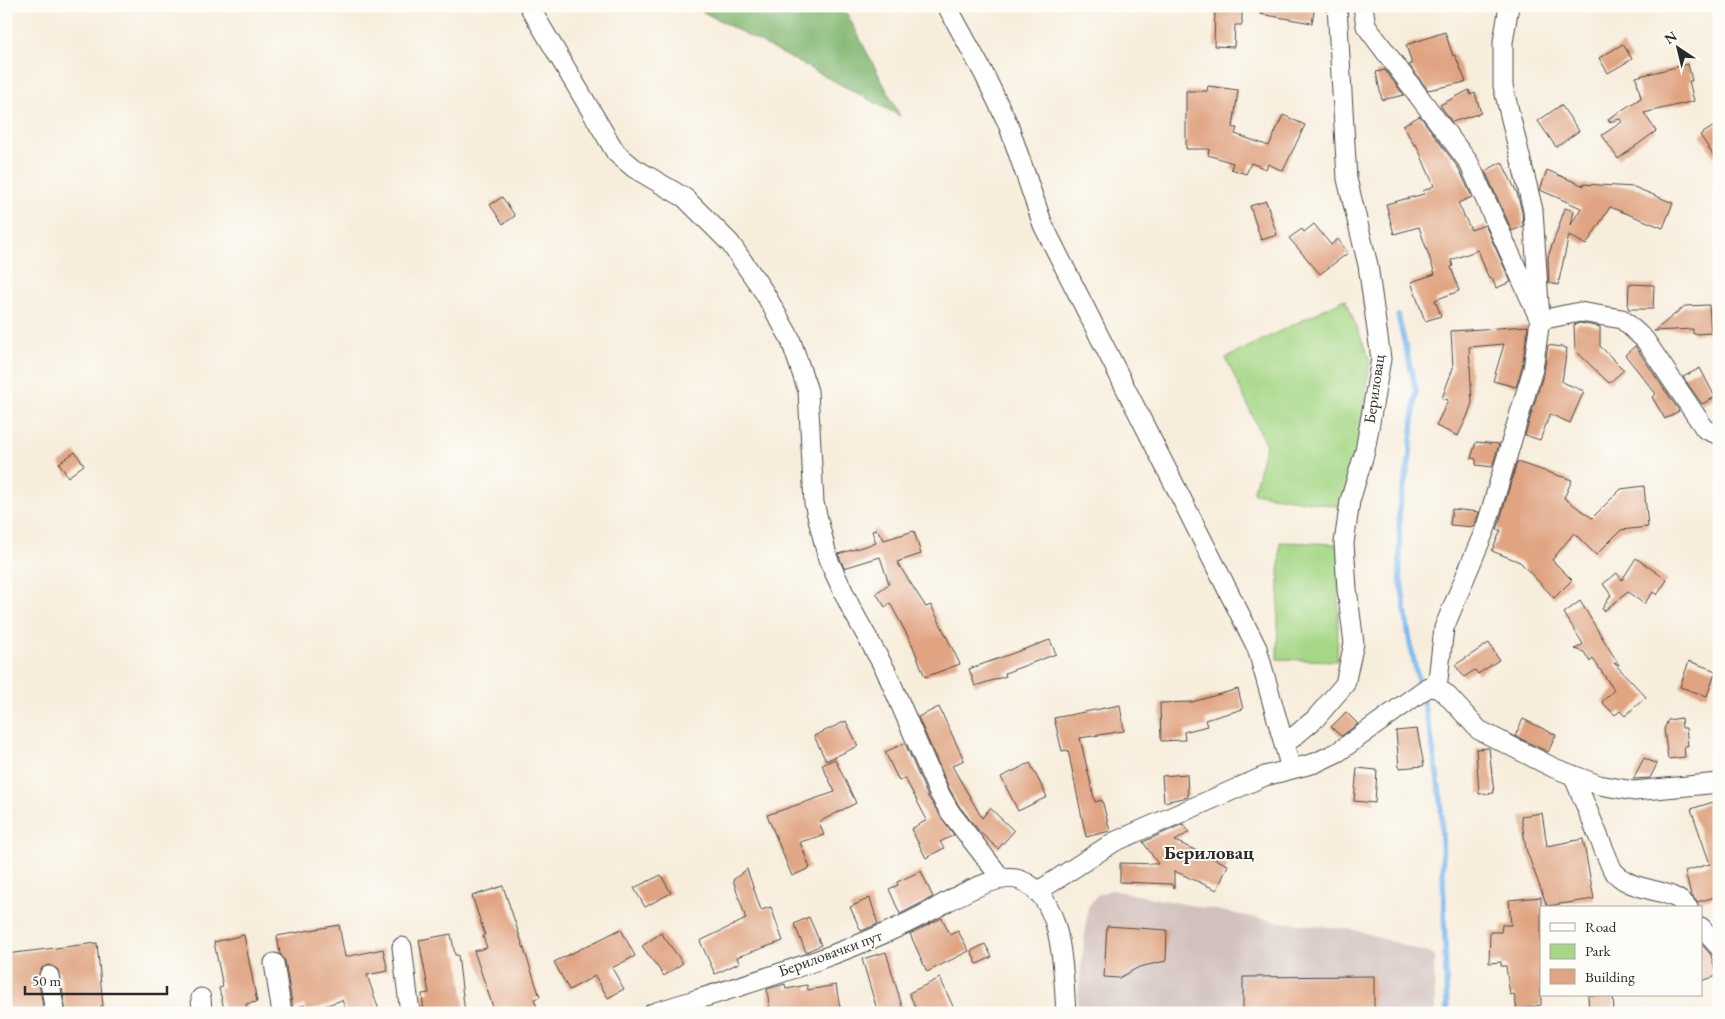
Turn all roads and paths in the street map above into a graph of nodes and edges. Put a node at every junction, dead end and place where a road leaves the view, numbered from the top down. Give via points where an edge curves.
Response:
1 (529, 6) edge
2 (947, 6) edge
3 (1338, 6) edge
4 (1364, 6) edge
5 (1509, 6) edge
6 (1540, 320) junction
7 (1719, 431) edge
8 (1426, 691) junction
9 (1284, 745) junction
10 (1292, 769) junction
11 (1574, 775) junction
12 (1719, 783) edge
13 (1001, 878) junction
14 (1037, 892) junction
15 (1685, 906) edge
16 (1702, 928) edge
17 (402, 947) dead end
18 (1719, 947) edge
19 (274, 963) dead end
20 (49, 976) dead end
21 (55, 1013) edge
22 (282, 1013) edge
23 (410, 1013) edge
24 (653, 1013) edge
25 (1066, 1013) edge

1 - 13 street via 616,153 634,168 685,198 730,243 764,292 790,338 808,391 814,503 828,559 886,670 938,791 950,812
2 - 9 street via 1008,124 1043,225 1258,648
3 - 9 street, Бериловац via 1347,179 1368,265 1381,359 1344,543 1346,589 1354,643 1344,684 1315,719
4 - 6 street via 1366,26 1469,163
5 - 6 street via 1503,42 1502,86 1533,210
6 - 7 street via 1580,312 1622,319 1645,340 1705,429 1717,434
6 - 8 street via 1533,369 1486,527 1444,628
8 - 10 street via 1338,752
8 - 11 street via 1446,694 1478,730
9 - 10 street
10 - 14 street via 1265,776 1114,842
11 - 12 street via 1599,785 1634,791
11 - 15 street via 1617,877 1628,884 1674,898
13 - 14 street via 1020,880
13 - 24 street, Бериловачки пут via 956,896 900,928 850,948
14 - 25 street via 1050,911 1059,935
16 - 18 street
17 - 23 street
19 - 22 street
20 - 21 street

